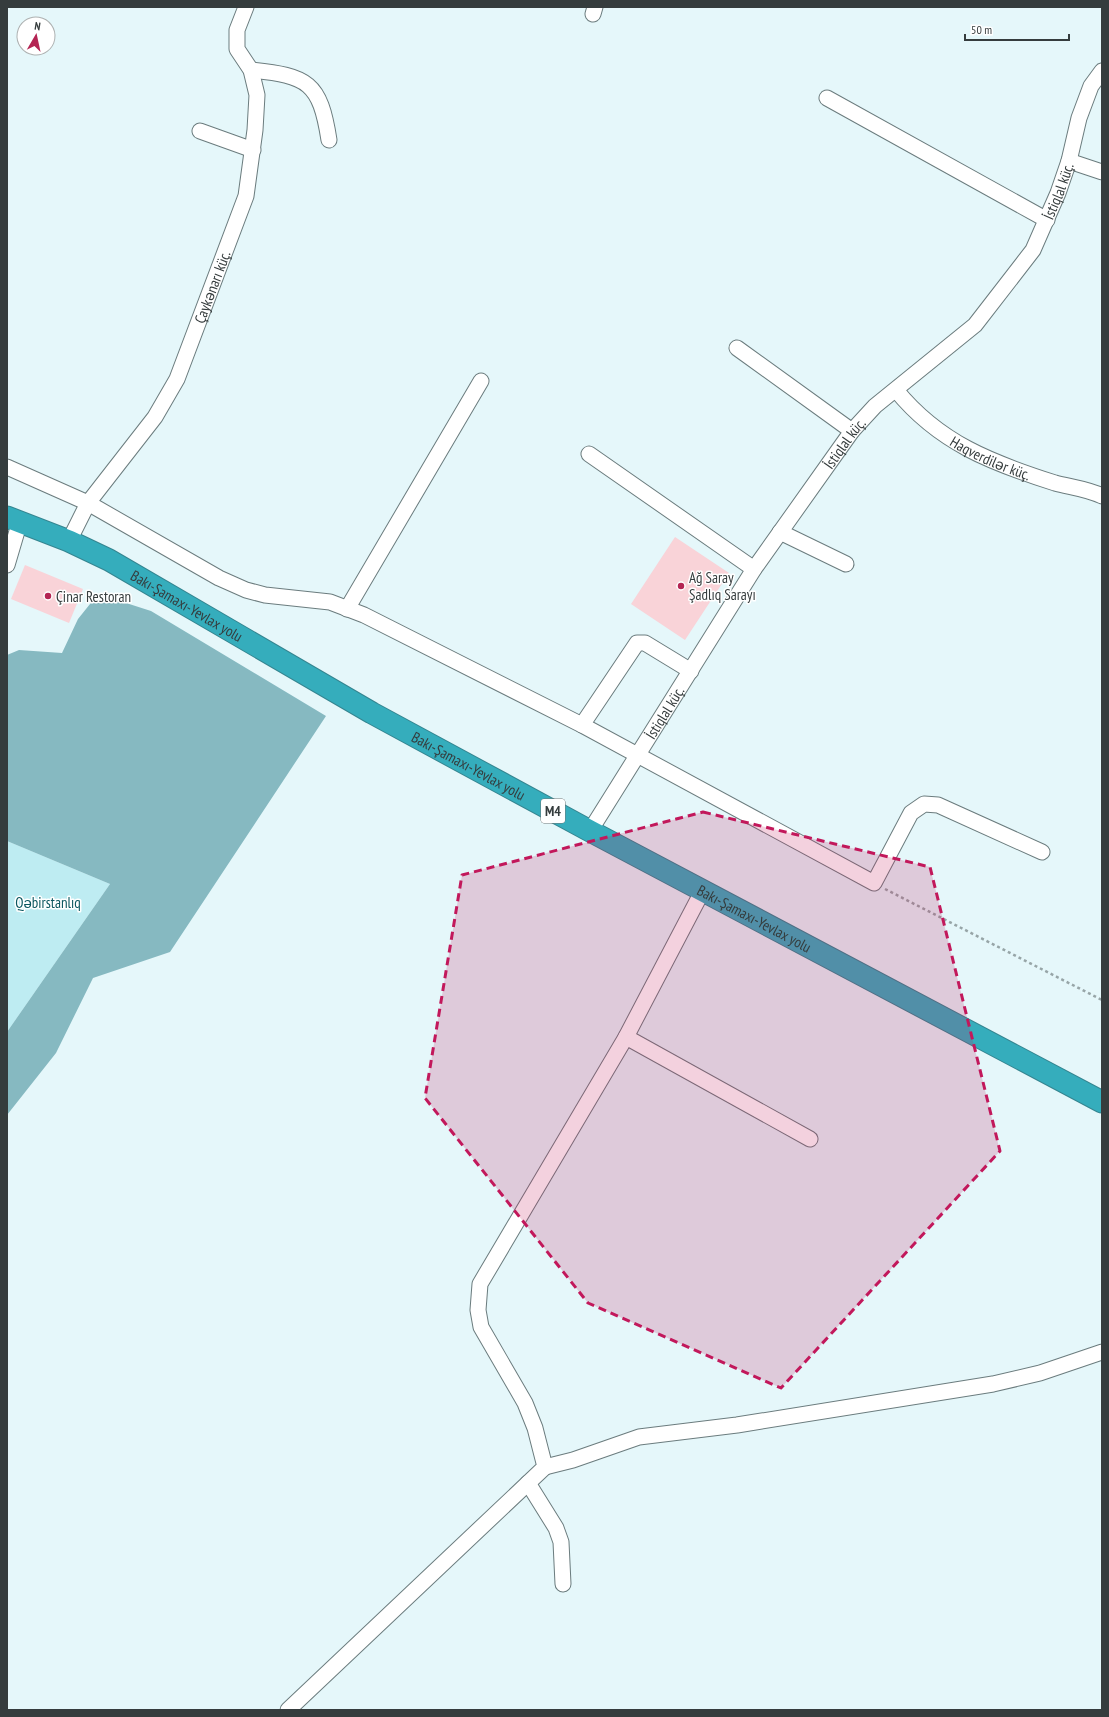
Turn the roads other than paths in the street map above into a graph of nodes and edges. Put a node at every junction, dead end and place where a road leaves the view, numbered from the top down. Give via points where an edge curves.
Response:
1 (246, 7) edge
2 (251, 70) junction
3 (1102, 71) edge
4 (827, 98) dead end
5 (200, 131) dead end
6 (330, 140) dead end
7 (253, 150) junction
8 (1069, 161) junction
9 (1102, 172) edge
10 (1047, 220) junction
11 (737, 348) dead end
12 (481, 381) dead end
13 (896, 390) junction
14 (852, 431) junction
15 (589, 454) dead end
16 (7, 467) edge
17 (1102, 496) edge
18 (88, 503) junction
19 (13, 520) edge
20 (780, 532) junction
21 (69, 541) junction
22 (846, 564) dead end
23 (7, 565) edge
24 (754, 570) junction
25 (347, 608) junction
26 (691, 671) junction
27 (582, 725) junction
28 (638, 755) junction
29 (590, 831) junction
30 (1042, 852) dead end
31 (703, 890) junction
32 (626, 1037) junction
33 (1102, 1102) edge
34 (810, 1139) dead end
35 (1102, 1352) edge
36 (545, 1467) junction
37 (528, 1483) junction
38 (563, 1584) dead end
39 (288, 1710) edge

1 - 2 street, Çaykənarı küç. via 237,30 237,49
2 - 6 street via 283,74 308,85 320,100
2 - 7 street, Çaykənarı küç. via 257,95
3 - 8 street, İstiqlal küç. via 1091,86 1084,105
4 - 10 street
5 - 7 street
7 - 18 street, Çaykənarı küç. via 246,196 177,378 155,417
8 - 9 street
8 - 10 street, İstiqlal küç.
10 - 13 street, İstiqlal küç. via 1033,250 975,326
11 - 14 street
12 - 25 street
13 - 14 street, İstiqlal küç.
13 - 17 street, Haqverdilər küç. via 911,408 945,436 968,450 1055,483
14 - 20 street, İstiqlal küç.
15 - 24 street
16 - 18 street
18 - 21 street, Çaykənarı küç.
18 - 25 street via 219,578 246,590 265,595 330,602
19 - 21 highway, Bakı-Şamaxı-Yevlax yolu / M4
19 - 23 street
20 - 22 street
20 - 24 street, İstiqlal küç.
21 - 29 highway, Bakı-Şamaxı-Yevlax yolu / M4 via 109,560 372,713
24 - 26 street, İstiqlal küç.
25 - 27 street via 372,618
26 - 27 street via 645,642 637,643
26 - 28 street, İstiqlal küç.
27 - 28 street
28 - 29 street, İstiqlal küç.
28 - 30 street via 874,883 911,814 924,804 938,804
29 - 31 highway, Bakı-Şamaxı-Yevlax yolu / M4
31 - 32 street
31 - 33 highway, Bakı-Şamaxı-Yevlax yolu / M4
32 - 34 street
32 - 36 street via 480,1284 478,1310 481,1327 525,1403 535,1428
35 - 36 street via 1040,1373 993,1384 737,1425 639,1437
36 - 37 street
37 - 38 street via 556,1528 561,1542
37 - 39 street

